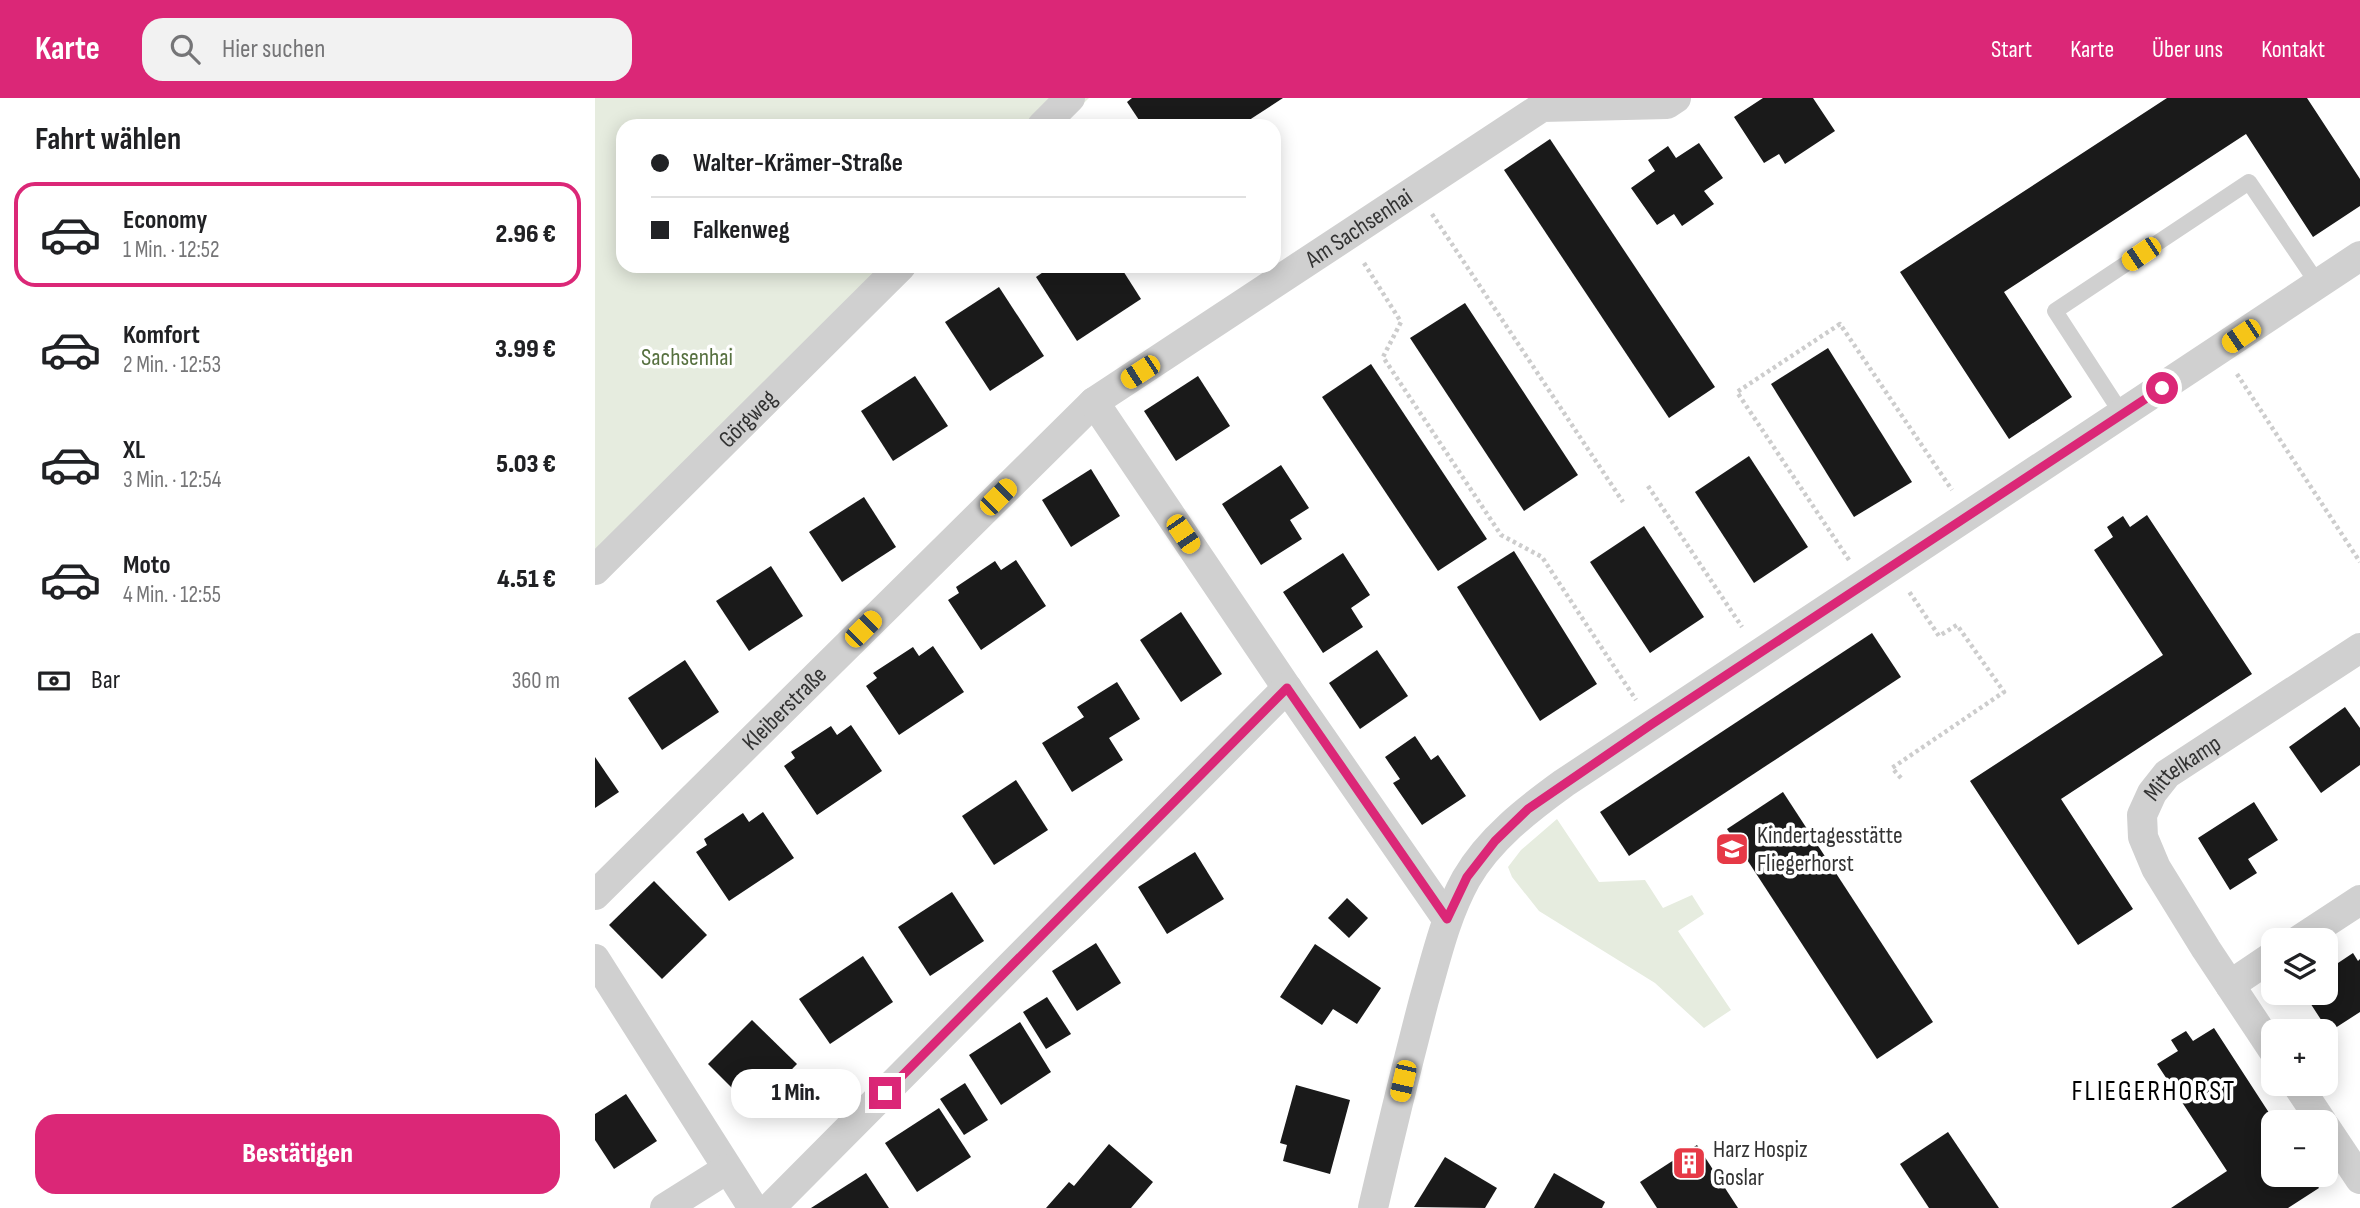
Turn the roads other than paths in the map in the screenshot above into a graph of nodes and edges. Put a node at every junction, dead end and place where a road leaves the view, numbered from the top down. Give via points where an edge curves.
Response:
1 (1070, 98) edge
2 (1676, 98) edge
3 (1049, 119) edge
4 (2360, 256) edge
5 (894, 273) edge
6 (2318, 284) junction
7 (1094, 402) junction
8 (2122, 414) junction
9 (595, 570) edge
10 (2360, 648) edge
11 (1287, 688) junction
12 (595, 895) edge
13 (2360, 900) edge
14 (1447, 919) junction
15 (2317, 928) edge
16 (595, 959) edge
17 (2261, 965) edge
18 (2230, 985) junction
19 (2261, 1031) edge
20 (2338, 1146) edge
21 (727, 1168) junction
22 (2360, 1179) edge
23 (665, 1208) edge
24 (753, 1208) edge
25 (770, 1208) edge
26 (1373, 1208) edge

1 - 3 street
2 - 7 street, Am Sachsenhai via 1667,104 1542,107
4 - 6 street
5 - 9 street, Görgweg
6 - 8 street
6 - 8 lane via 2249,182 2055,311
7 - 11 street
7 - 12 street, Kleiberstraße
8 - 14 street via 1528,809 1467,877
10 - 18 street, Mittelkamp via 2167,774 2142,815 2143,837 2156,869
11 - 14 street
11 - 25 street
13 - 15 street
14 - 26 street
16 - 21 street
17 - 18 street
18 - 19 street, Mittelkamp
20 - 22 street
21 - 23 street
21 - 24 street

